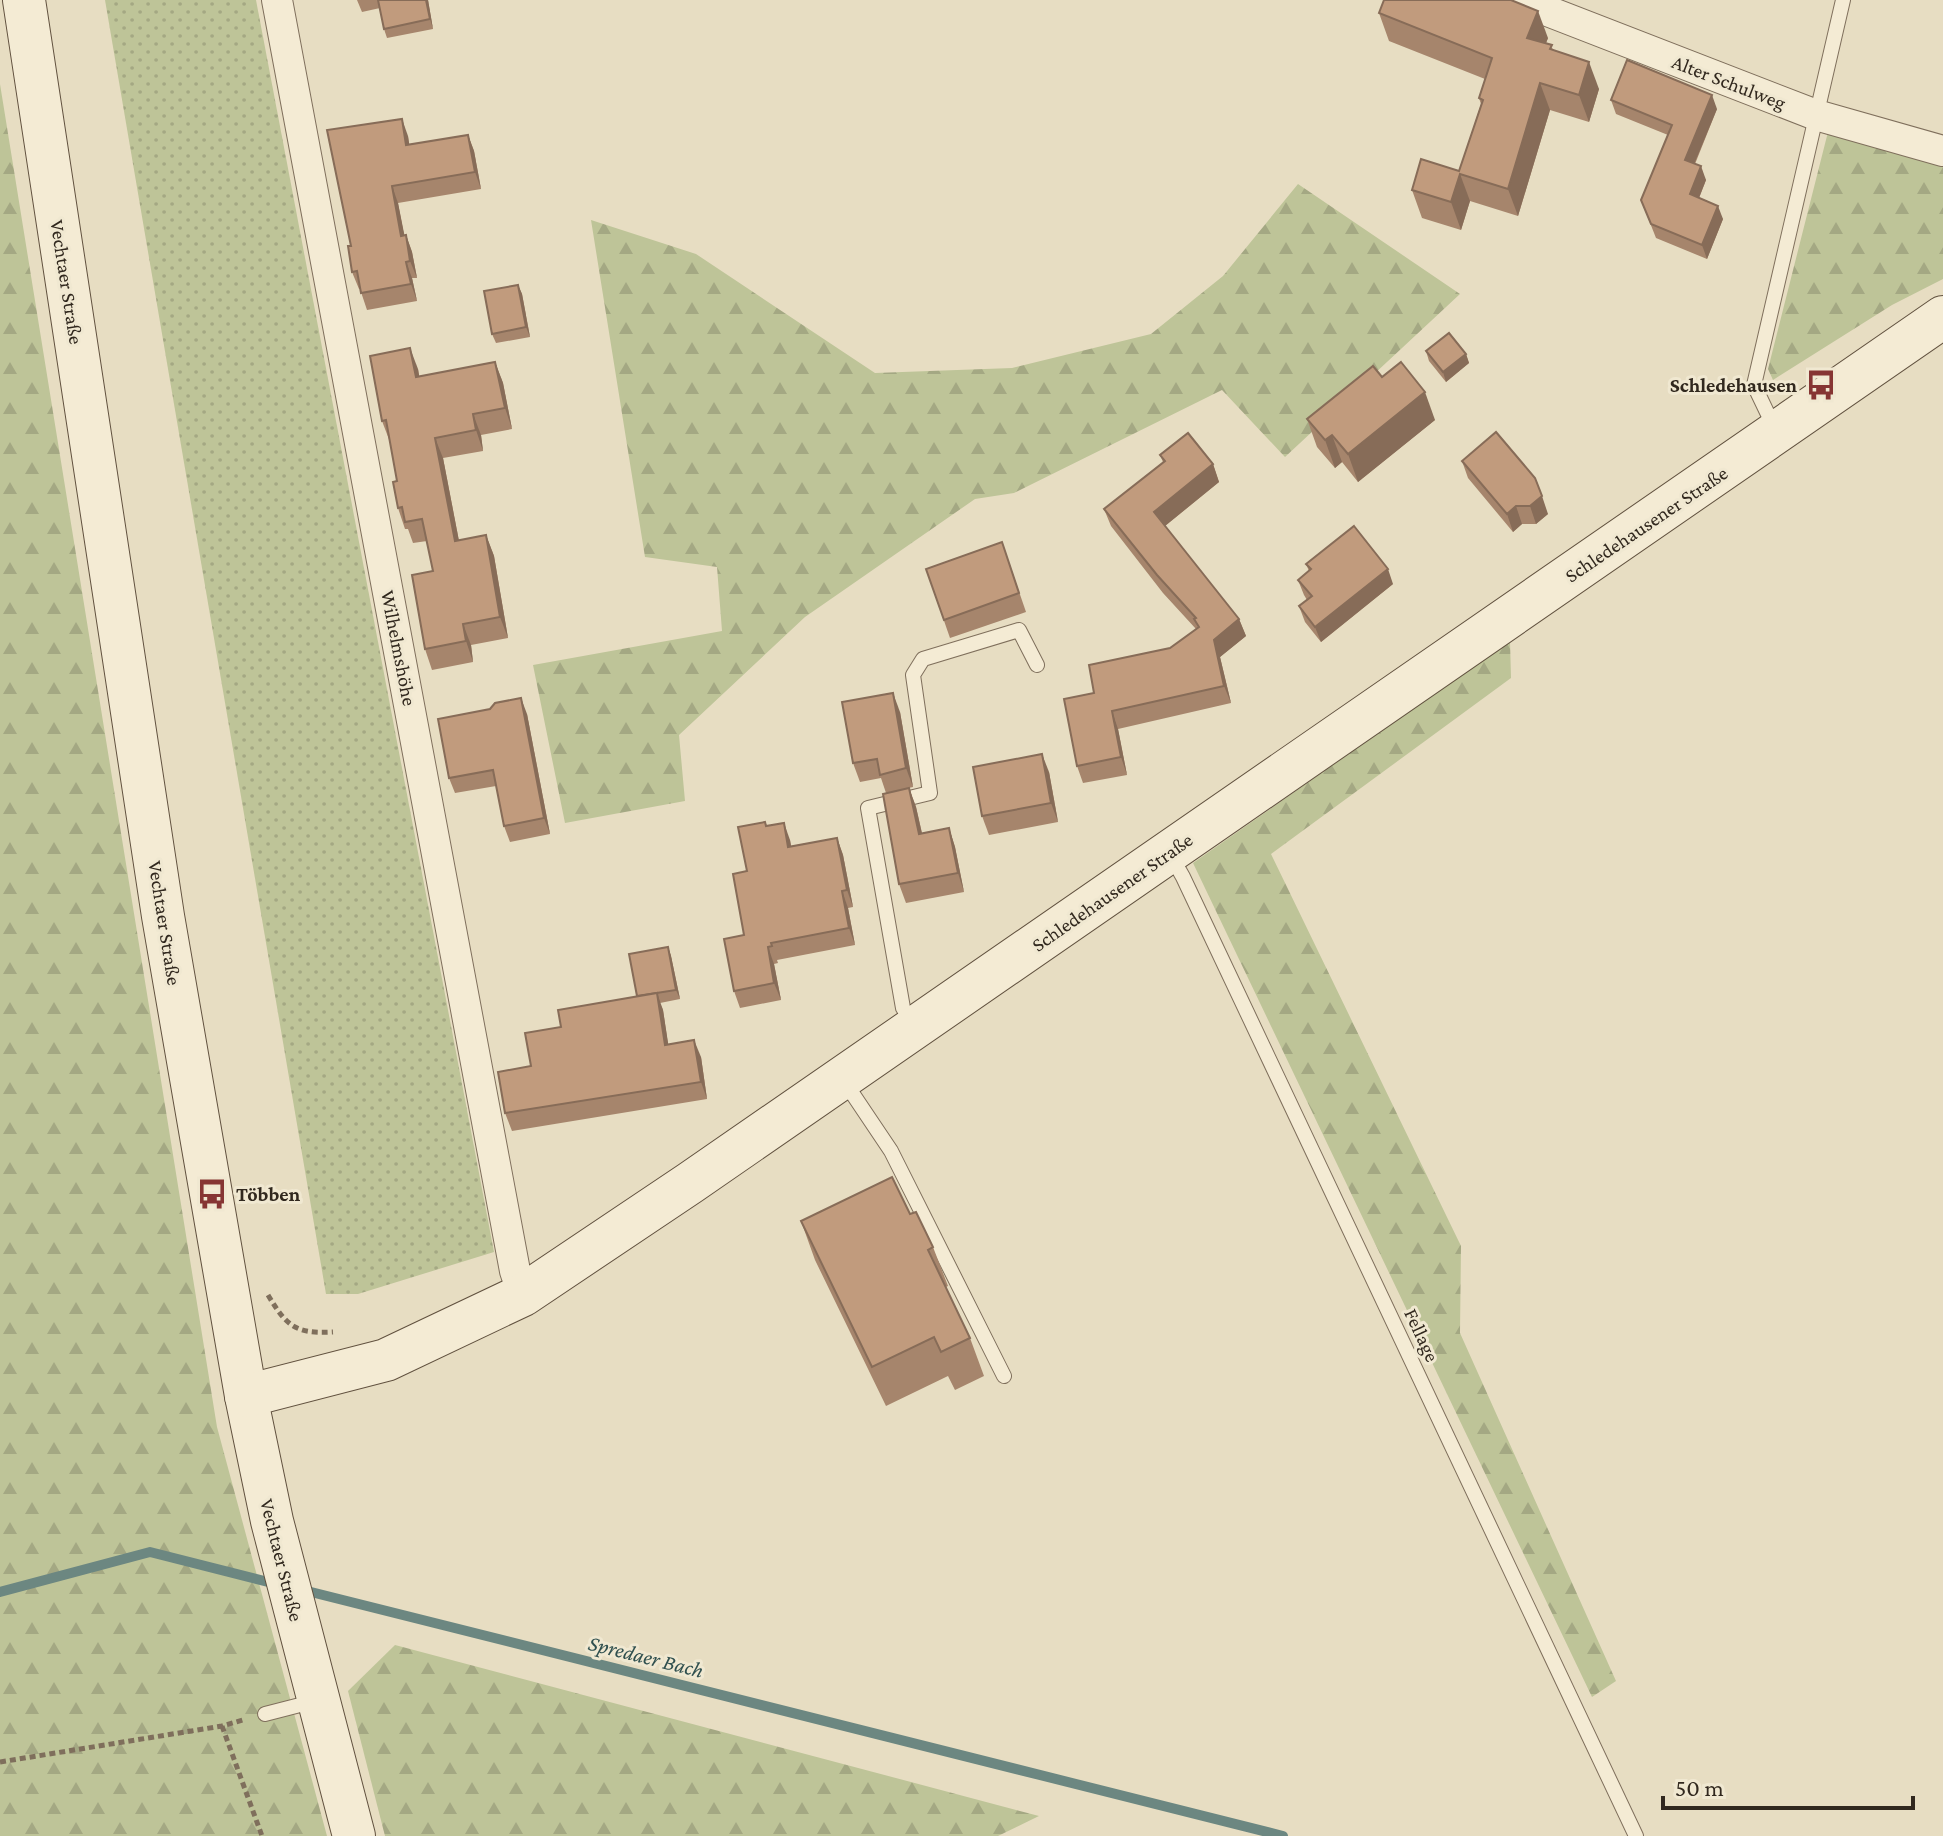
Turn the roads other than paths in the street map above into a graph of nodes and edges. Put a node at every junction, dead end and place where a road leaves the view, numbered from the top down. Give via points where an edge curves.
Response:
1 (24, 0) edge
2 (277, 0) edge
3 (1519, 0) edge
4 (1843, 0) edge
5 (1816, 115) junction
6 (1943, 151) edge
7 (1943, 317) edge
8 (1778, 434) junction
9 (1037, 665) dead end
10 (1167, 848) junction
11 (915, 1029) junction
12 (842, 1077) junction
13 (523, 1295) junction
14 (1004, 1376) dead end
15 (246, 1396) junction
16 (300, 1705) dead end
17 (265, 1714) road end
18 (354, 1836) edge
19 (1636, 1836) edge

1 - 15 street, Vechtaer Straße via 163,916
2 - 13 street, Wilhelmshöhe
3 - 5 street, Alter Schulweg
4 - 5 lane
5 - 6 street, Alter Schulweg
5 - 8 lane via 1754,385
7 - 8 street, Schledehausener Straße
8 - 10 street, Schledehausener Straße
9 - 11 lane via 1019,630 923,659 913,675 930,793 868,808 903,1008
10 - 11 street, Schledehausener Straße
10 - 19 lane, Fellage
11 - 12 street, Schledehausener Straße
12 - 13 street, Schledehausener Straße
12 - 14 lane via 891,1151
13 - 15 street, Schledehausener Straße via 386,1360
15 - 18 street, Vechtaer Straße via 272,1521
16 - 17 lane

